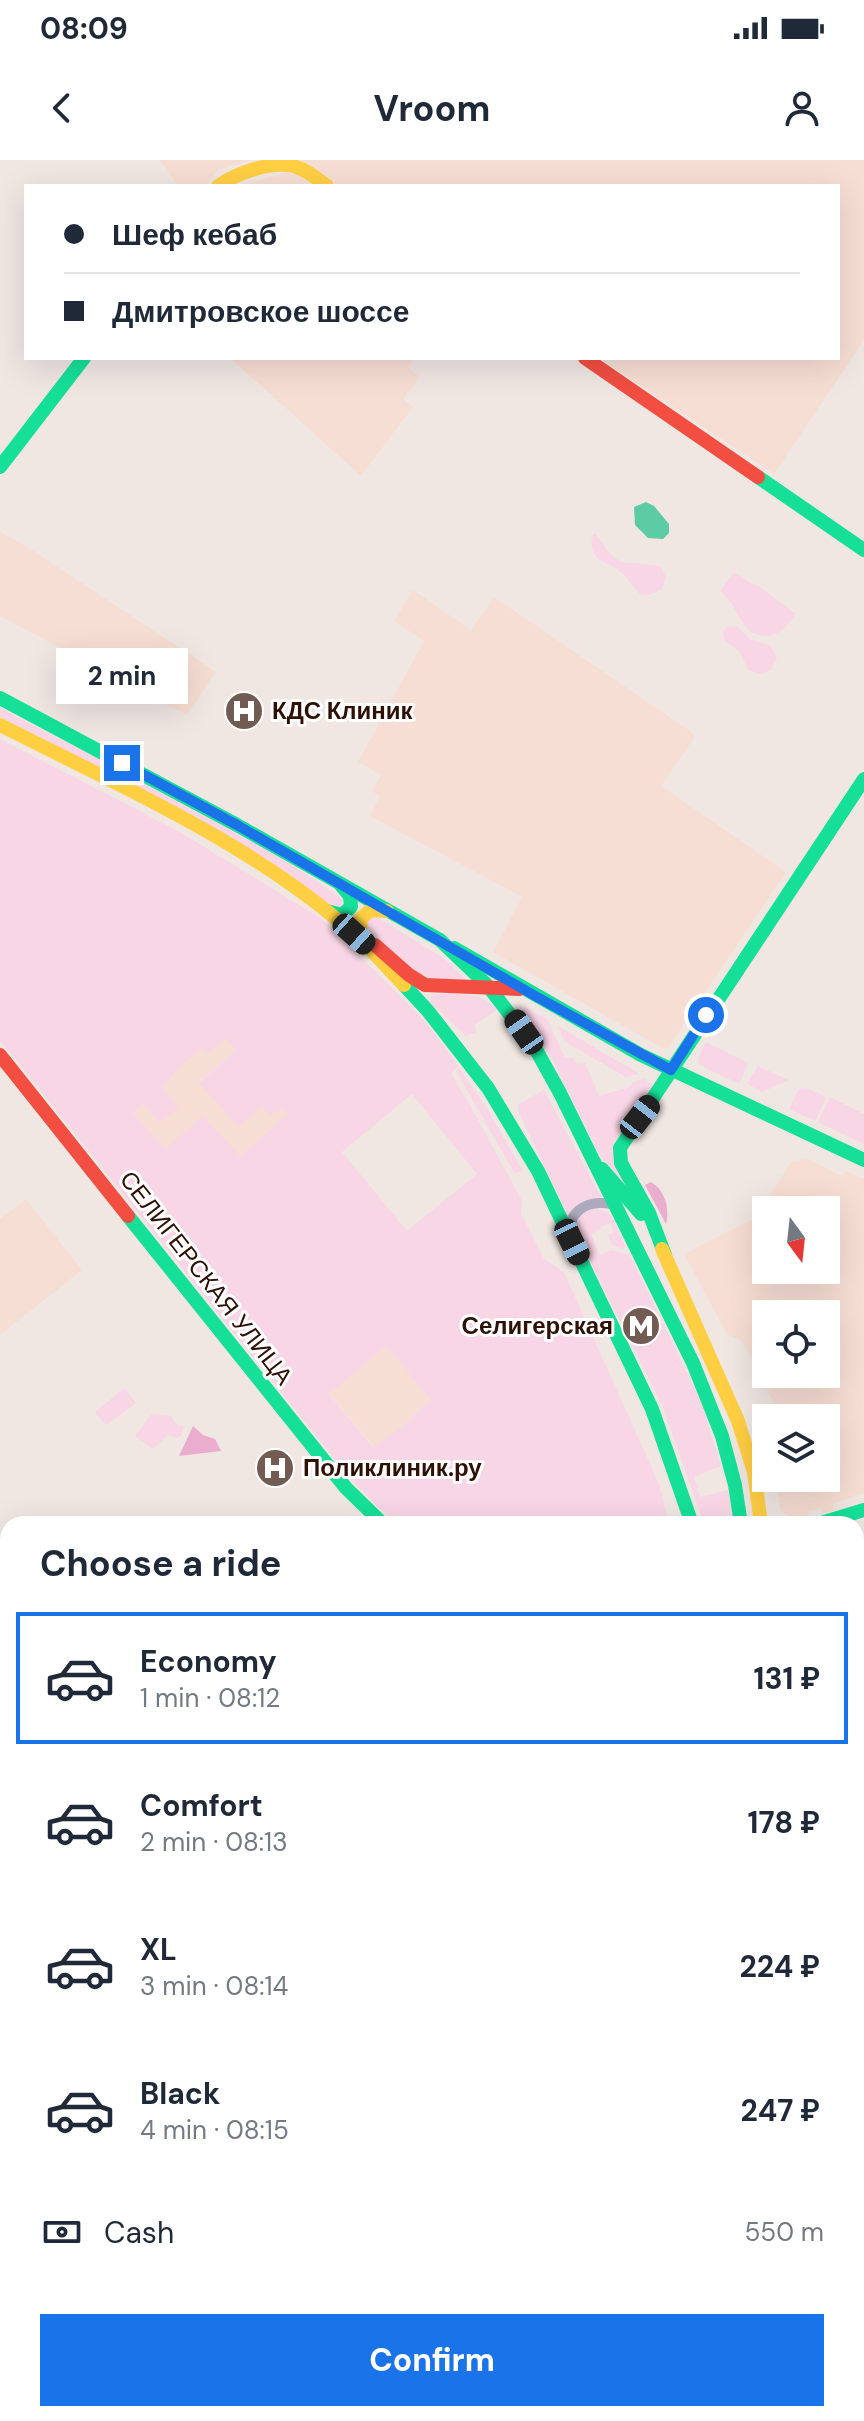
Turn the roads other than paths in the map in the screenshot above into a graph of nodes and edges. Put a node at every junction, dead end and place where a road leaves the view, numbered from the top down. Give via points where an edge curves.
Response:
1 (221, 184) edge
2 (324, 184) edge
3 (82, 360) edge
4 (588, 360) edge
5 (0, 467) edge
6 (864, 550) edge
7 (0, 698) edge
8 (0, 725) edge
9 (864, 779) edge
10 (339, 883) junction
11 (326, 911) junction
12 (387, 911) junction
13 (363, 939) junction
14 (440, 940) junction
15 (488, 986) junction
16 (527, 991) junction
17 (0, 1055) edge
18 (671, 1070) junction
19 (587, 1150) junction
20 (864, 1160) edge
21 (614, 1204) junction
22 (648, 1224) junction
23 (572, 1242) junction
24 (665, 1255) junction
25 (864, 1510) edge
26 (375, 1516) edge
27 (689, 1516) edge
28 (739, 1516) edge
29 (760, 1516) edge
30 (844, 1516) edge

1 - 2 main road via 235,176 290,165
3 - 5 main road
4 - 6 main road
7 - 10 main road
8 - 11 main road via 205,830
9 - 18 main road
10 - 11 main road via 349,893 351,907 342,915
10 - 12 main road
11 - 13 main road
12 - 13 main road via 366,913 360,920
12 - 14 main road
13 - 15 main road via 425,985
13 - 23 main road via 488,1088 531,1158
14 - 15 main road
14 - 16 main road
15 - 16 main road
15 - 19 main road via 534,1046
16 - 18 main road
17 - 26 main road, СЕЛИГЕРСКАЯ УЛИЦА via 346,1488
18 - 20 main road
18 - 24 main road via 625,1137 619,1155
19 - 21 main road
19 - 22 main road
21 - 22 street
21 - 23 street via 593,1203 578,1210 570,1225
21 - 28 main road via 707,1394
22 - 24 main road
23 - 27 main road via 652,1409
24 - 29 main road via 724,1387
25 - 30 main road

